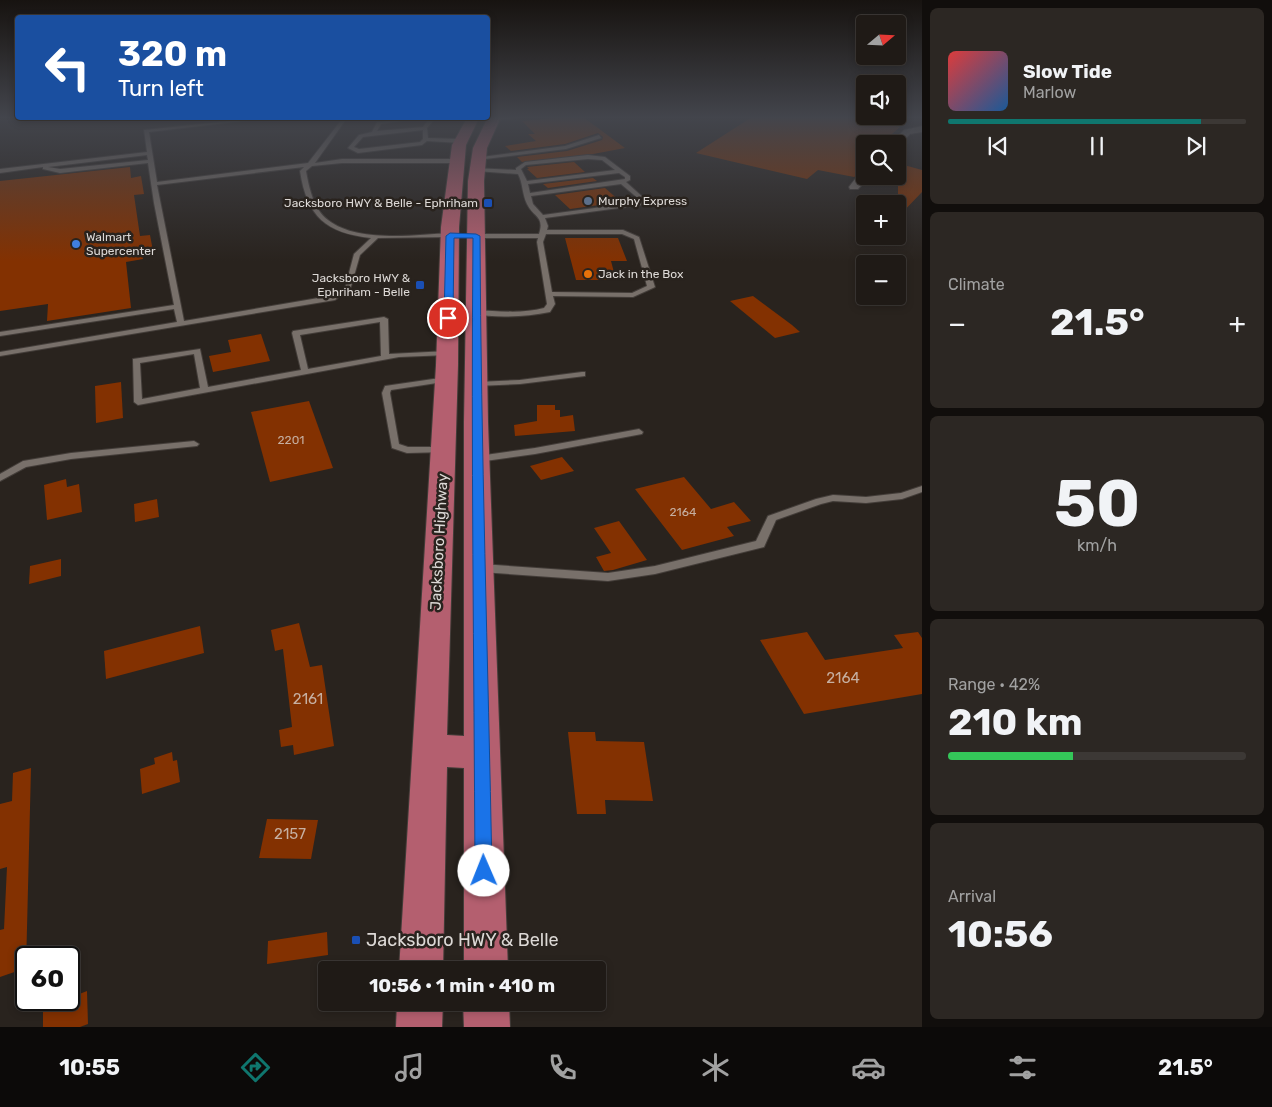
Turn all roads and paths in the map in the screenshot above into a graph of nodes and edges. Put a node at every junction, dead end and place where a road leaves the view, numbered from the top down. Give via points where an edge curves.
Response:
1 (99, 165) edge
2 (151, 165) edge
3 (304, 165) edge
4 (310, 165) edge
5 (456, 165) edge
6 (476, 165) edge
7 (485, 165) edge
8 (523, 165) edge
9 (612, 165) edge
10 (0, 171) edge
11 (619, 171) junction
12 (519, 172) junction
13 (622, 182) junction
14 (525, 183) junction
15 (154, 184) junction
16 (527, 195) junction
17 (542, 217) junction
18 (544, 234) junction
19 (377, 236) junction
20 (463, 236) junction
21 (550, 294) junction
22 (178, 306) junction
23 (475, 312) junction
24 (181, 324) junction
25 (0, 334) edge
26 (0, 354) edge
27 (385, 358) junction
28 (447, 366) junction
29 (305, 372) junction
30 (582, 374) dead end
31 (477, 384) junction
32 (204, 390) junction
33 (639, 432) dead end
34 (194, 444) dead end
35 (443, 450) junction
36 (478, 459) junction
37 (0, 478) edge
38 (922, 489) edge
39 (480, 568) junction
40 (429, 750) junction
41 (481, 753) junction
42 (421, 961) edge
43 (486, 961) edge
44 (420, 1011) edge
45 (486, 1011) edge
46 (419, 1027) edge
47 (487, 1027) edge

1 - 10 lane via 60,171 46,169 42,165
2 - 15 lane
3 - 15 lane
4 - 19 lane via 303,171 304,178 317,213 340,229
5 - 20 main road, Jacksboro Highway
6 - 20 main road, Jacksboro Highway
7 - 12 lane
8 - 12 lane via 518,168
9 - 11 lane
11 - 13 lane via 628,177
11 - 14 lane
12 - 14 lane
13 - 16 lane
13 - 17 lane via 643,200 641,203
14 - 16 lane
15 - 22 lane
16 - 17 lane via 530,204
17 - 18 lane
18 - 20 lane
18 - 21 lane via 540,242
18 - 21 lane via 623,232 637,238 651,287 633,295
19 - 20 lane
19 - 24 lane via 357,254 348,289 332,298
20 - 23 main road, Jacksboro Highway
20 - 28 main road, Jacksboro Highway
21 - 23 lane via 552,304 547,310
22 - 24 lane
22 - 25 lane
23 - 31 main road, Jacksboro Highway
24 - 26 lane
27 - 28 lane
27 - 29 lane
27 - 29 lane via 384,319 296,333
28 - 35 main road, Jacksboro Highway
28 - 35 lane via 388,388 386,392 395,446 408,450
29 - 32 lane
30 - 31 lane
31 - 36 main road, Jacksboro Highway
32 - 32 lane via 138,402 136,362 196,351
33 - 36 lane
34 - 37 lane via 23,464
35 - 40 main road, Jacksboro Highway
36 - 39 main road, Jacksboro Highway
38 - 39 lane via 902,496 866,500 833,498 793,508 772,518 760,544 655,570 608,577
39 - 41 main road, Jacksboro Highway
40 - 41 main road
40 - 42 main road, Jacksboro Highway
41 - 43 main road, Jacksboro Highway
44 - 46 main road
45 - 47 main road

